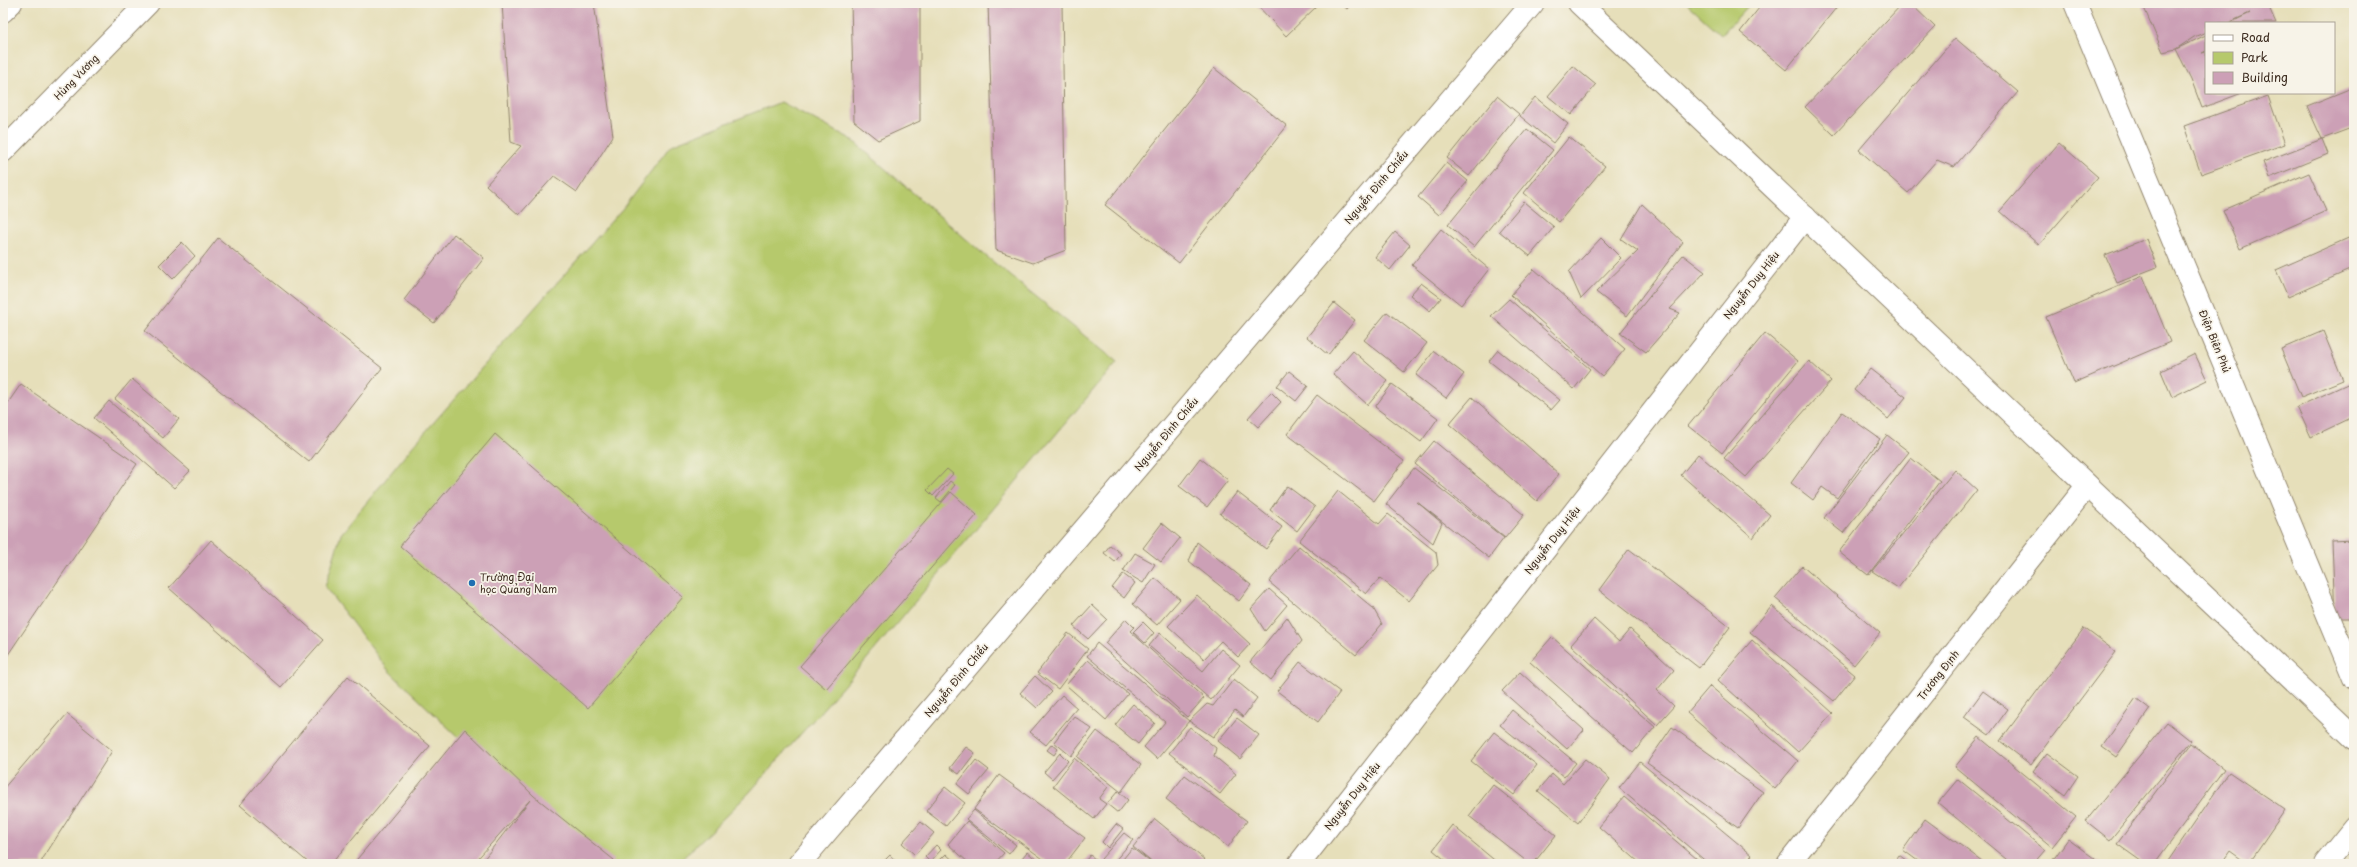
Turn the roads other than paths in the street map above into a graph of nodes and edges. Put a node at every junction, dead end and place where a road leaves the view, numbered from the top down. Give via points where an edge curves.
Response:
1 (11, 3) edge
2 (148, 3) edge
3 (1533, 3) edge
4 (1579, 3) edge
5 (2075, 3) edge
6 (3, 11) edge
7 (3, 151) edge
8 (1804, 217) junction
9 (2088, 486) junction
10 (2354, 678) edge
11 (2354, 738) edge
12 (2354, 828) edge
13 (799, 864) edge
14 (1299, 864) edge
15 (1788, 864) edge
16 (2325, 864) edge

1 - 6 street
2 - 7 street, Hùng Vương
3 - 13 street, Nguyễn Đình Chiểu
4 - 8 street
5 - 10 street, Điện Biên Phủ
8 - 9 street
8 - 14 street, Nguyễn Duy Hiệu
9 - 11 street
9 - 15 street, Trương Định
12 - 16 street

